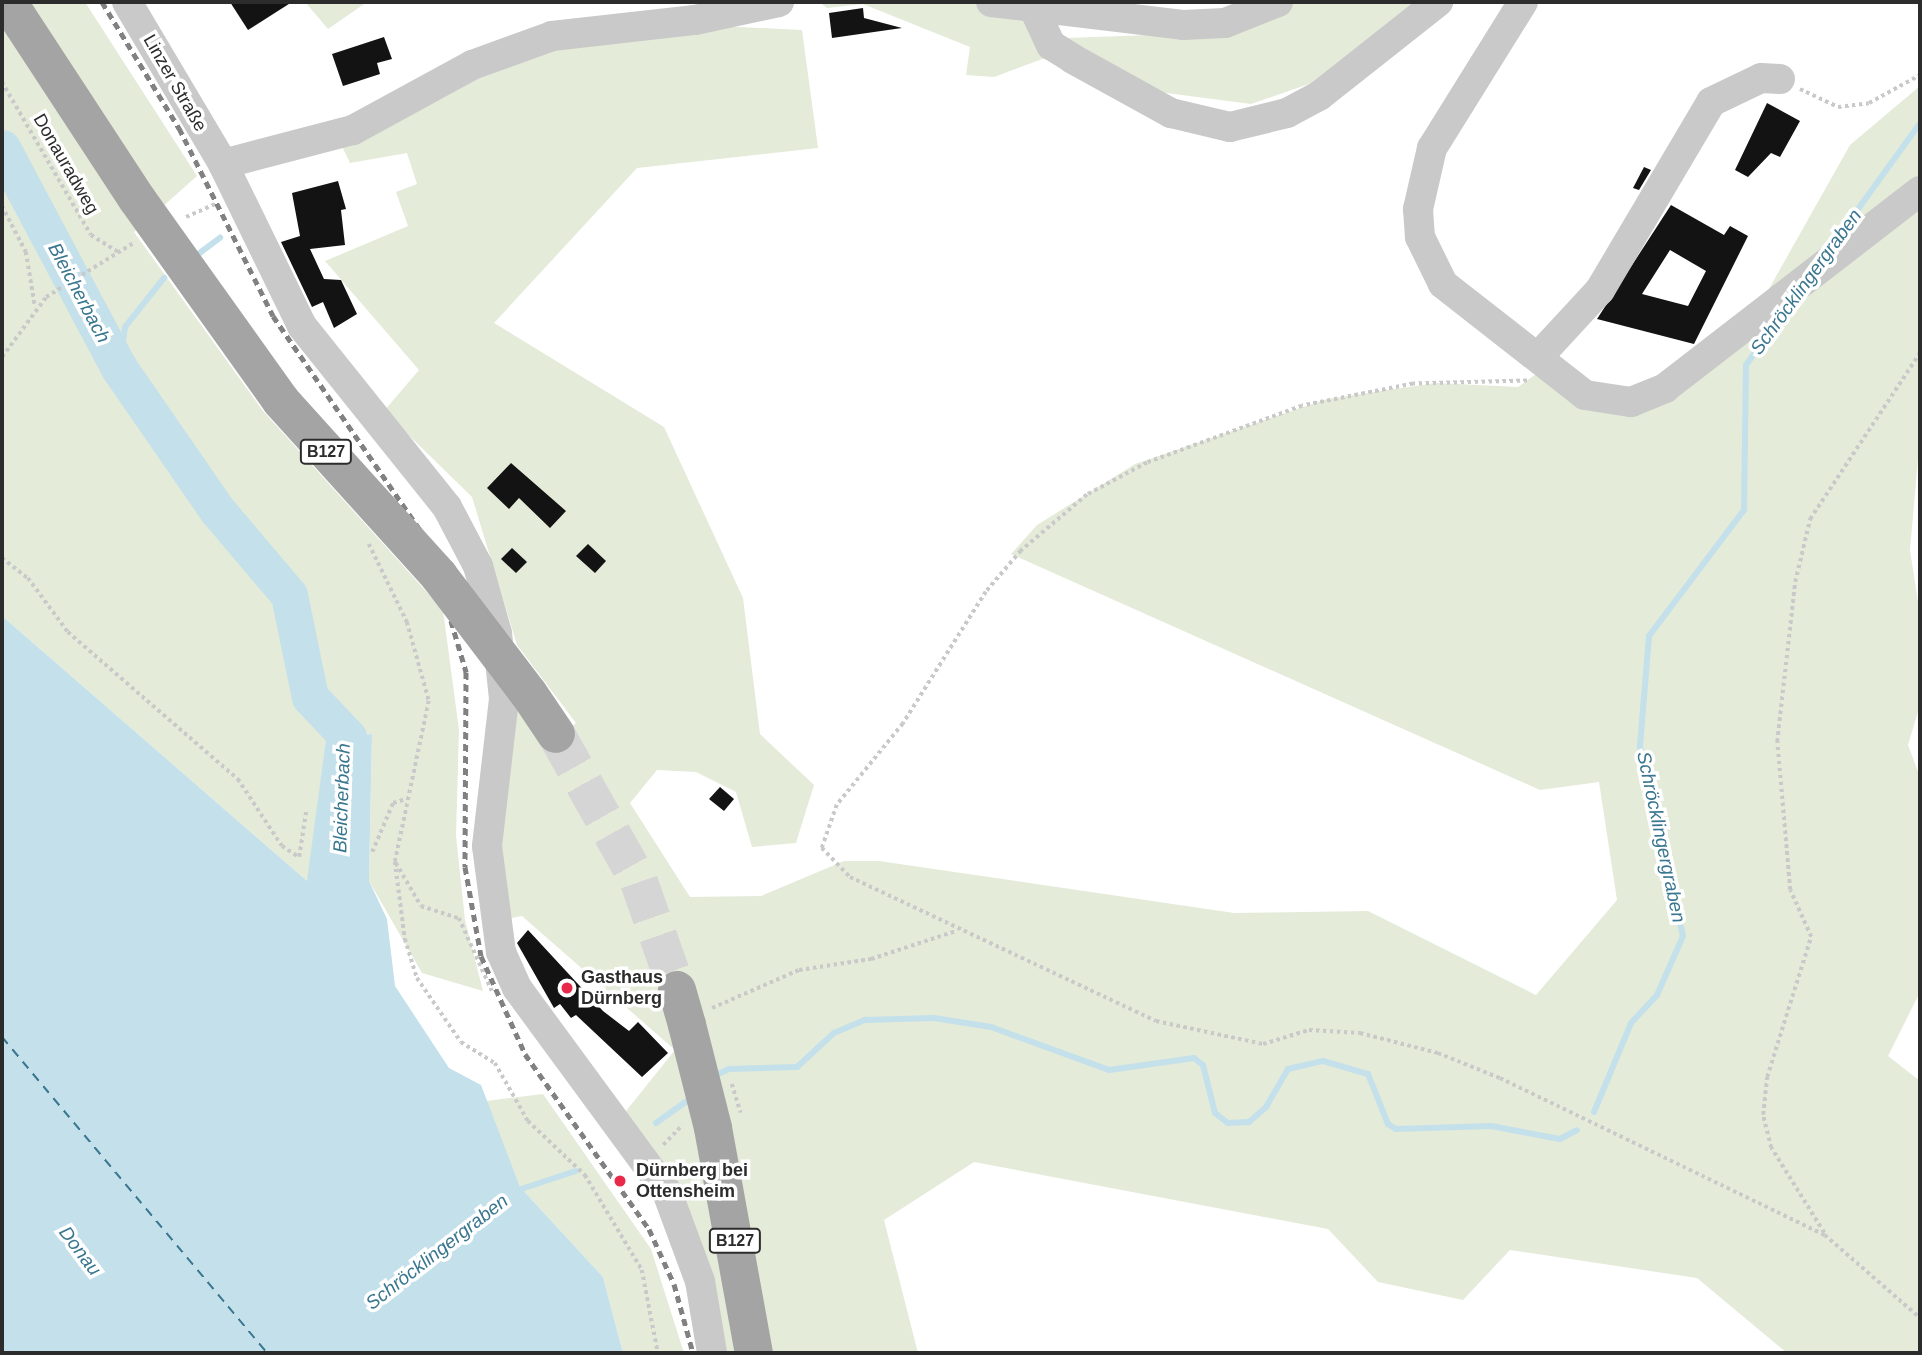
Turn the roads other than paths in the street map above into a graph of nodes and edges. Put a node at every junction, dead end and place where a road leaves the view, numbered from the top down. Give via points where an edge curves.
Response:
1 (8, 2) edge
2 (127, 2) edge
3 (779, 2) edge
4 (990, 2) edge
5 (1278, 2) edge
6 (1437, 2) edge
7 (1523, 2) edge
8 (1054, 9) edge
9 (1780, 79) road end
10 (223, 164) junction
11 (1920, 191) edge
12 (1546, 362) junction
13 (556, 734) tunnel mouth
14 (689, 1009) tunnel mouth
15 (712, 1353) edge
16 (754, 1353) edge

1 - 13 main road, B127, bridge via 137,199 273,392 439,576
2 - 10 street, Linzer Straße
3 - 10 street via 695,20 552,36 472,65 353,130
4 - 8 street
5 - 8 street via 1260,13 1197,25
6 - 8 street via 1320,96 1287,113 1230,127 1171,113 1051,45
7 - 12 street via 1432,148 1418,209 1427,257 1443,284
9 - 12 street via 1761,78 1711,102 1600,290
10 - 15 street, Linzer Straße via 302,326 447,507 478,566 497,633 504,699 487,846 501,952 517,988 647,1162 687,1243
11 - 12 street via 1719,351 1647,398 1597,400
14 - 16 main road, B127, bridge via 701,1123

